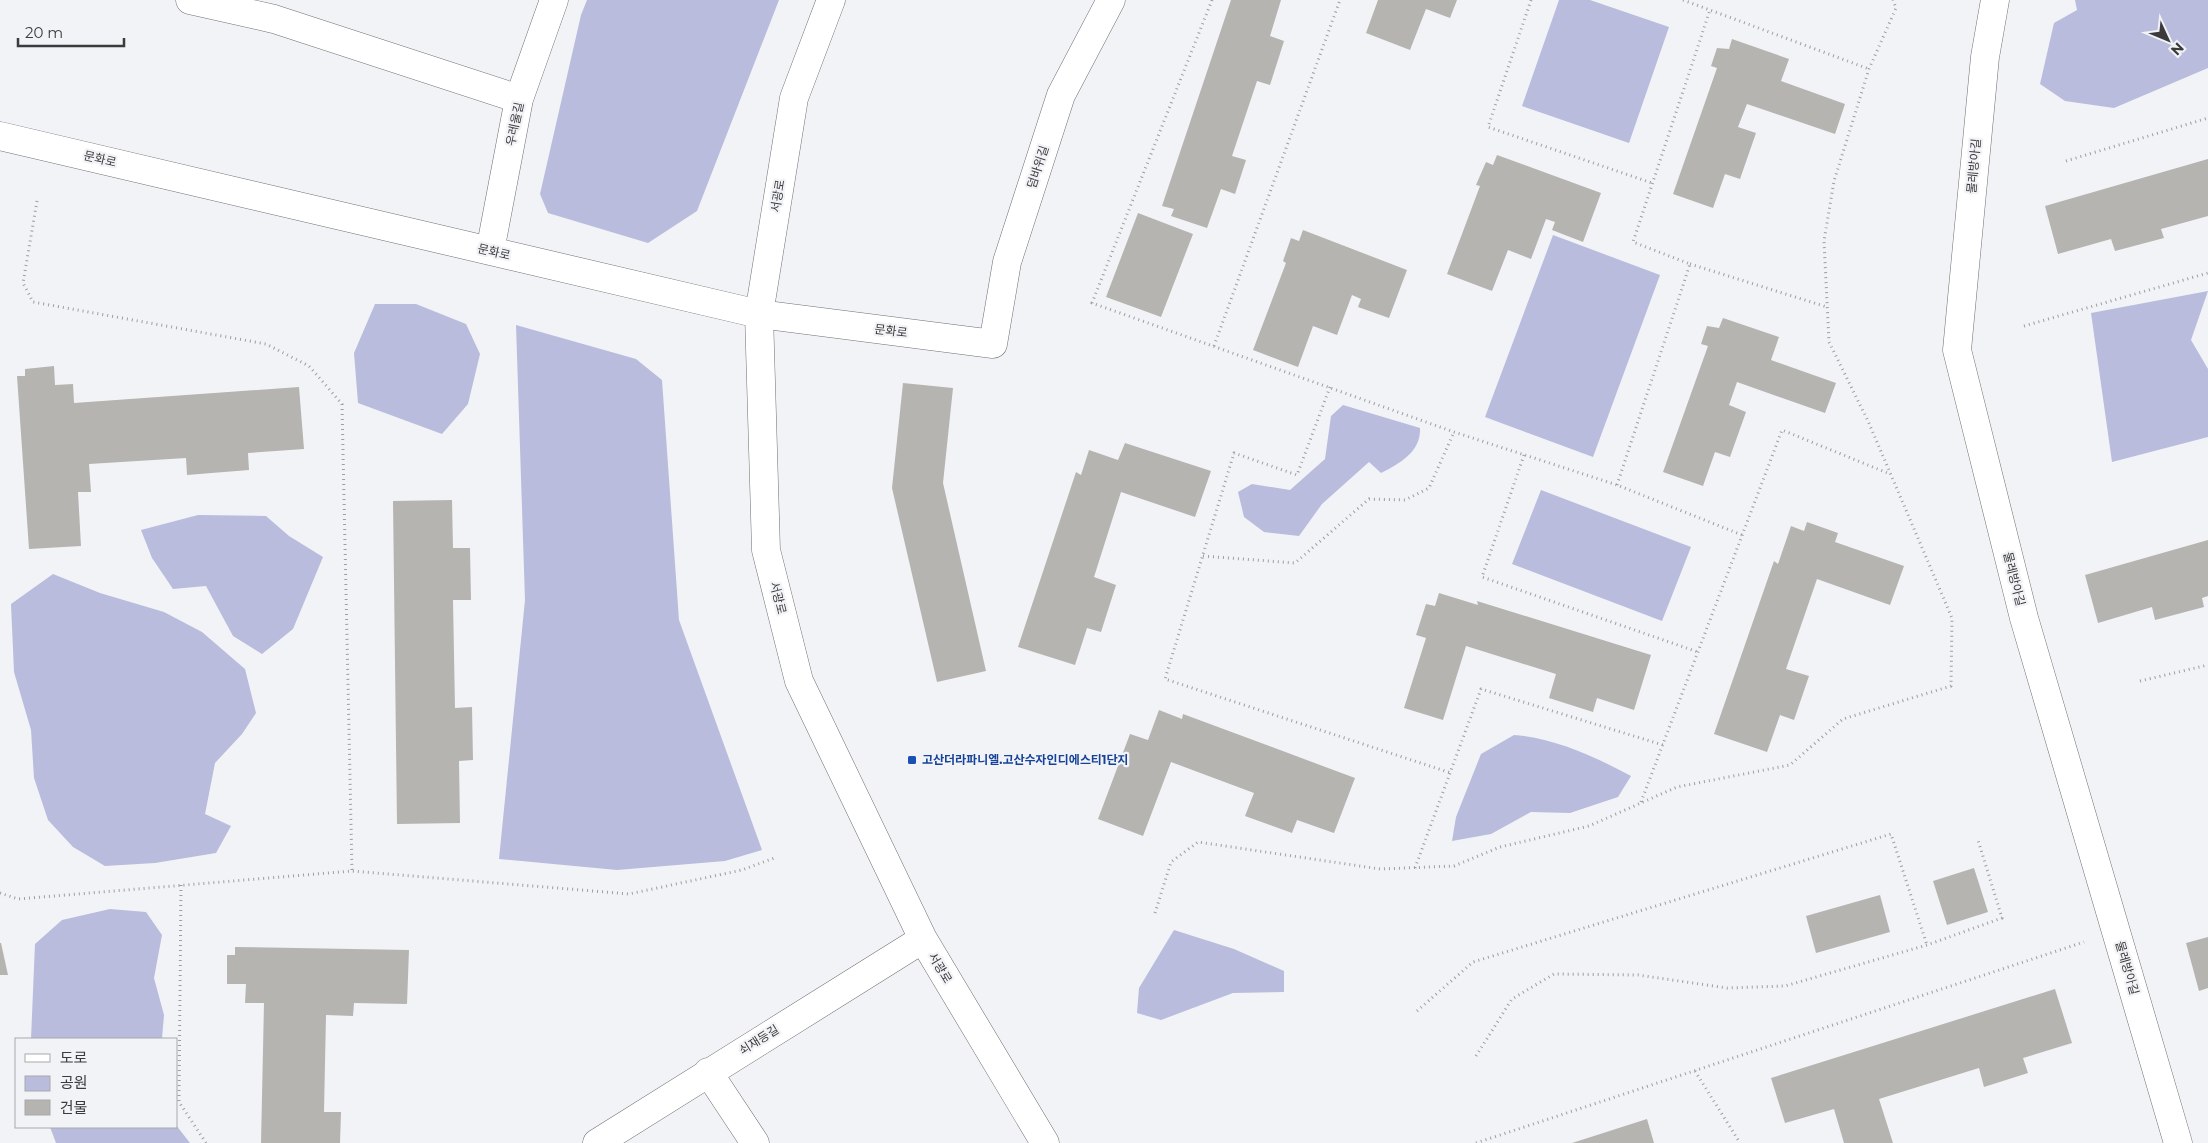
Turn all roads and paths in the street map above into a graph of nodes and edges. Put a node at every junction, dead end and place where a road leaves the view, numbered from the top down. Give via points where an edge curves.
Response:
1 (190, 0) edge
2 (554, 0) edge
3 (831, 0) edge
4 (1111, 0) edge
5 (1212, 0) edge
6 (1340, 0) edge
7 (1531, 0) edge
8 (1683, 0) edge
9 (1893, 0) edge
10 (1995, 0) edge
11 (278, 10) edge
12 (1710, 10) junction
13 (1869, 69) junction
14 (519, 99) junction
15 (2208, 118) edge
16 (0, 136) edge
17 (2066, 161) dead end
18 (1652, 182) junction
19 (37, 201) dead end
20 (490, 251) junction
21 (1690, 264) junction
22 (2208, 273) edge
23 (1826, 307) junction
24 (759, 314) junction
25 (2024, 326) dead end
26 (993, 344) joint
27 (1214, 346) junction
28 (1330, 387) junction
29 (1454, 432) junction
30 (1524, 455) junction
31 (1891, 474) junction
32 (1618, 485) junction
33 (1742, 535) junction
34 (1203, 556) junction
35 (1698, 652) junction
36 (2208, 665) edge
37 (2140, 681) dead end
38 (1663, 745) junction
39 (1451, 773) junction
40 (1641, 802) junction
41 (1978, 840) dead end
42 (777, 857) dead end
43 (1415, 868) junction
44 (352, 871) junction
45 (181, 885) junction
46 (0, 893) edge
47 (1155, 913) dead end
48 (2116, 931) junction
49 (923, 939) junction
50 (1927, 945) junction
51 (1416, 1011) dead end
52 (1476, 1056) dead end
53 (1695, 1071) junction
54 (708, 1072) junction
55 (206, 1143) edge
56 (597, 1143) edge
57 (755, 1143) edge
58 (1045, 1143) edge
59 (1476, 1143) edge
60 (1740, 1143) edge
61 (2178, 1143) edge

1 - 11 street
2 - 14 street, 우레울길
3 - 24 street, 서광로 via 794,98
4 - 26 street, 덤바위길 via 1061,95 1007,262
5 - 27 path via 1092,303
6 - 27 path
7 - 18 path via 1488,127
8 - 12 path
9 - 13 path via 1896,8
10 - 48 street, 물레방아길 via 1984,56 1957,350 2024,618
11 - 14 street
12 - 13 path
12 - 18 path
13 - 23 path via 1834,181 1824,241
14 - 20 street, 우레울길
15 - 17 path
16 - 20 street, 문화로
18 - 21 path via 1633,242
19 - 44 path via 23,283 33,302 266,344 309,366 342,404
20 - 24 street, 문화로
21 - 23 path
21 - 32 path
22 - 25 path
23 - 31 path via 1828,342
24 - 26 street, 문화로
24 - 49 street, 서광로 via 766,550 798,681
27 - 28 path
28 - 29 path
28 - 34 path via 1297,475 1234,453
29 - 30 path
29 - 34 path via 1429,488 1405,500 1369,499 1295,562
30 - 32 path
30 - 35 path via 1482,577
31 - 33 path via 1782,430
31 - 40 path via 1952,618 1951,686 1843,720 1790,765 1677,786
32 - 33 path
33 - 35 path
34 - 39 path via 1165,679
35 - 38 path
36 - 37 path
38 - 39 path via 1481,689
38 - 40 path
39 - 43 path
40 - 43 path via 1589,826 1500,847 1454,866
41 - 50 path via 2002,918
42 - 44 path via 742,870 629,894
43 - 47 path via 1380,869 1198,842 1170,862
44 - 45 path
45 - 46 path via 18,899
45 - 55 path via 179,1102
48 - 53 path
48 - 61 street, 물레방아길
49 - 54 street, 쇠재등길
49 - 58 street, 서광로
50 - 51 path via 1892,834 1473,962
50 - 52 path via 1785,986 1727,988 1638,975 1554,974 1512,999
53 - 59 path
53 - 60 path
54 - 56 street, 쇠재등길
54 - 57 street

